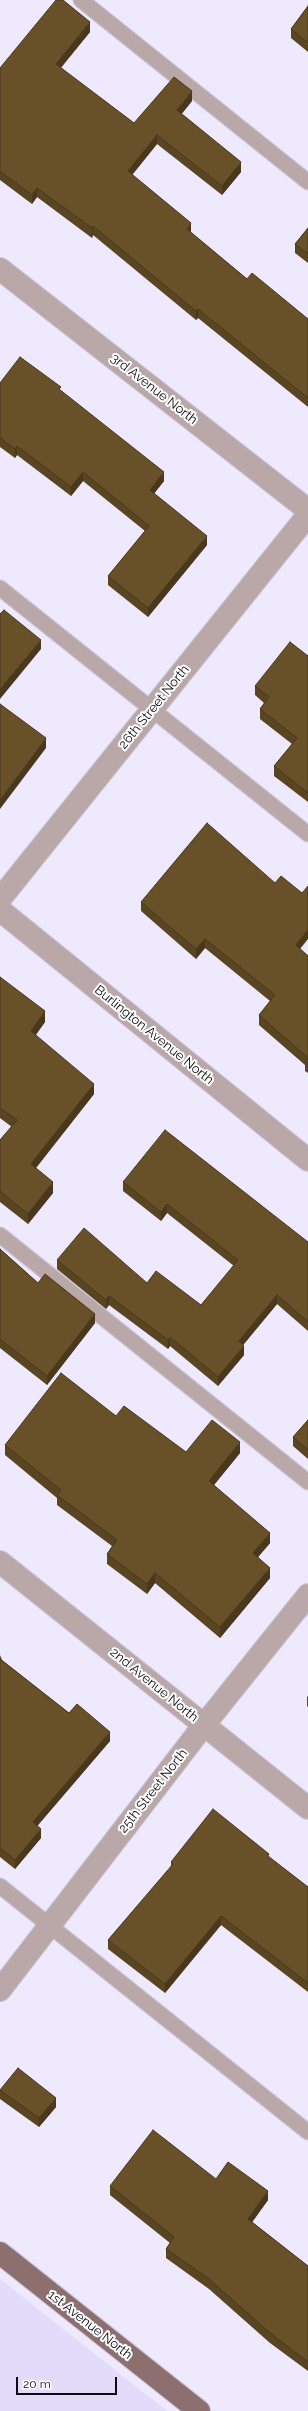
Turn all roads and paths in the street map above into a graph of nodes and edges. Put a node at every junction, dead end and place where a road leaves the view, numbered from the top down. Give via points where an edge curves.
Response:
1 (81, 0) edge
2 (308, 182) edge
3 (0, 269) edge
4 (308, 510) edge
5 (308, 515) edge
6 (0, 588) edge
7 (152, 710) junction
8 (308, 834) edge
9 (0, 898) edge
10 (0, 910) edge
11 (308, 1160) edge
12 (0, 1235) edge
13 (308, 1482) edge
14 (0, 1562) edge
15 (308, 1595) edge
16 (204, 1725) junction
17 (308, 1808) edge
18 (0, 1886) edge
19 (49, 1926) junction
20 (0, 1990) edge
21 (308, 2132) edge
22 (0, 2253) edge
23 (199, 2411) edge

1 - 2 lane
3 - 4 street, 3rd Avenue North
5 - 7 street, 26th Street North
6 - 7 lane
7 - 8 lane
7 - 9 street, 26th Street North
10 - 11 street, Burlington Avenue North
12 - 13 lane
14 - 16 street, 2nd Avenue North
15 - 16 street, 25th Street North
16 - 17 street, 2nd Avenue North
16 - 19 street, 25th Street North
18 - 19 lane
19 - 20 street, 25th Street North
19 - 21 lane
22 - 23 main road, 1st Avenue North

